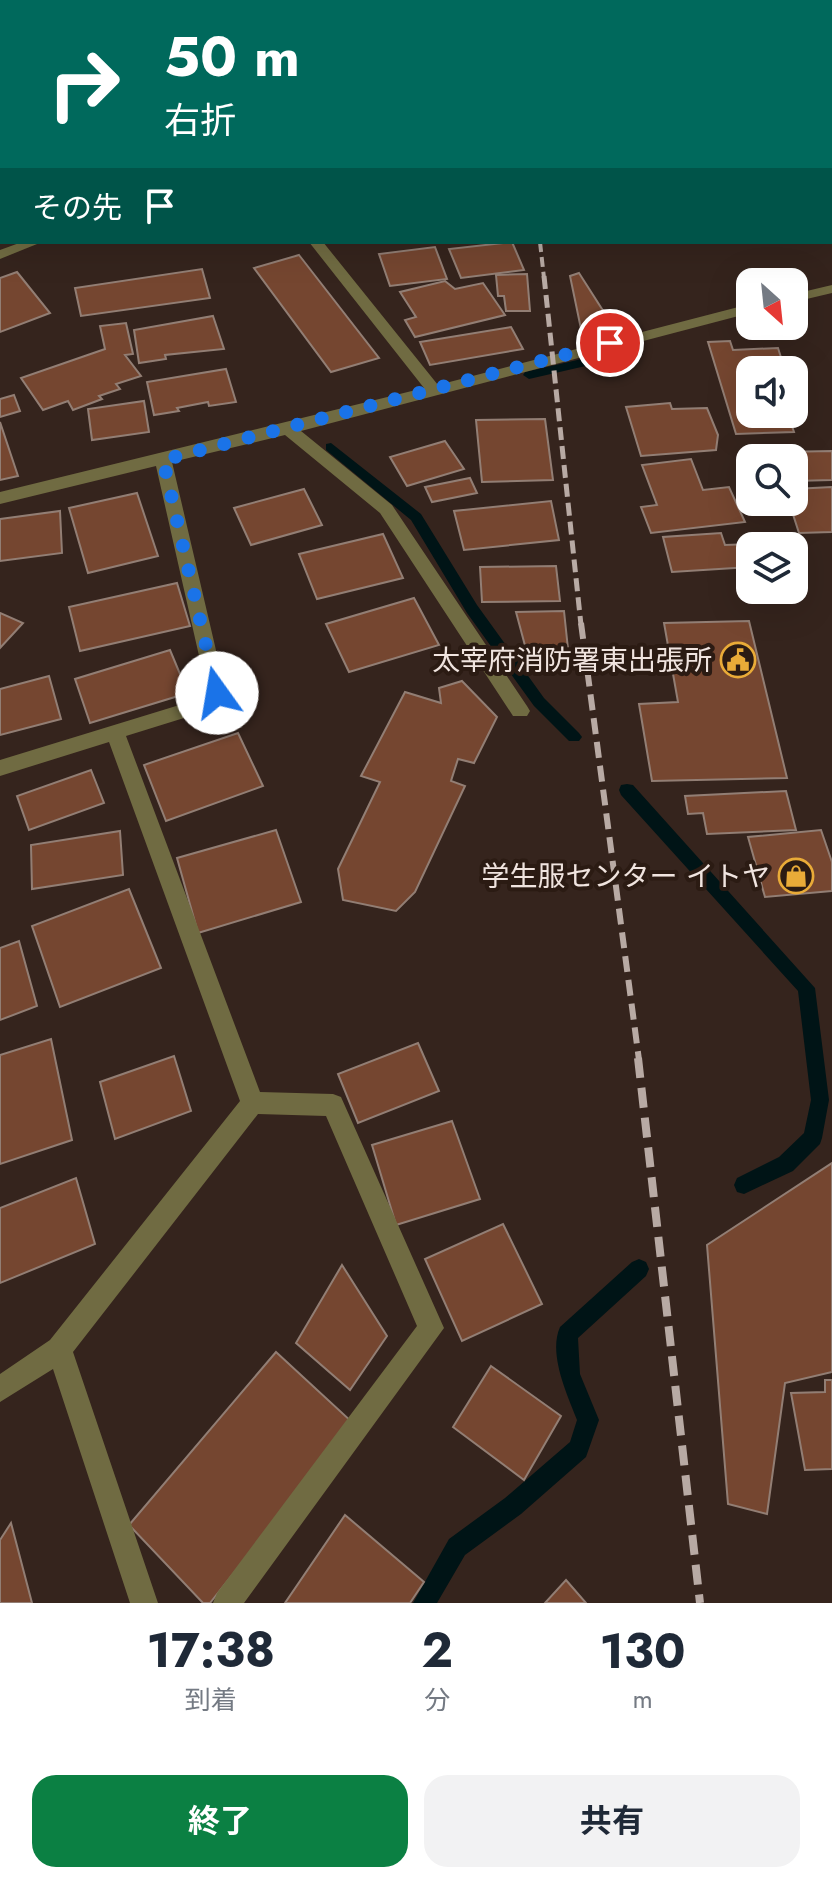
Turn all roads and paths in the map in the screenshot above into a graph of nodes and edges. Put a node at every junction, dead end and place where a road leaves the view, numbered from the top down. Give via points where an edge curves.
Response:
1 (30, 244) edge
2 (318, 244) edge
3 (0, 255) edge
4 (832, 289) edge
5 (808, 295) edge
6 (736, 312) edge
7 (433, 389) junction
8 (288, 429) junction
9 (163, 460) junction
10 (0, 498) edge
11 (520, 711) dead end
12 (116, 734) junction
13 (0, 768) edge
14 (252, 1103) junction
15 (59, 1349) junction
16 (0, 1389) edge
17 (144, 1603) edge
18 (227, 1603) edge

1 - 3 street
2 - 7 street
4 - 5 street
6 - 7 street
7 - 8 street
8 - 9 street
8 - 11 street via 386,509
9 - 10 street
9 - 12 street via 217,693 206,704
12 - 13 street
12 - 14 street
14 - 15 street
14 - 18 street via 333,1105 431,1328
15 - 16 street
15 - 17 street

